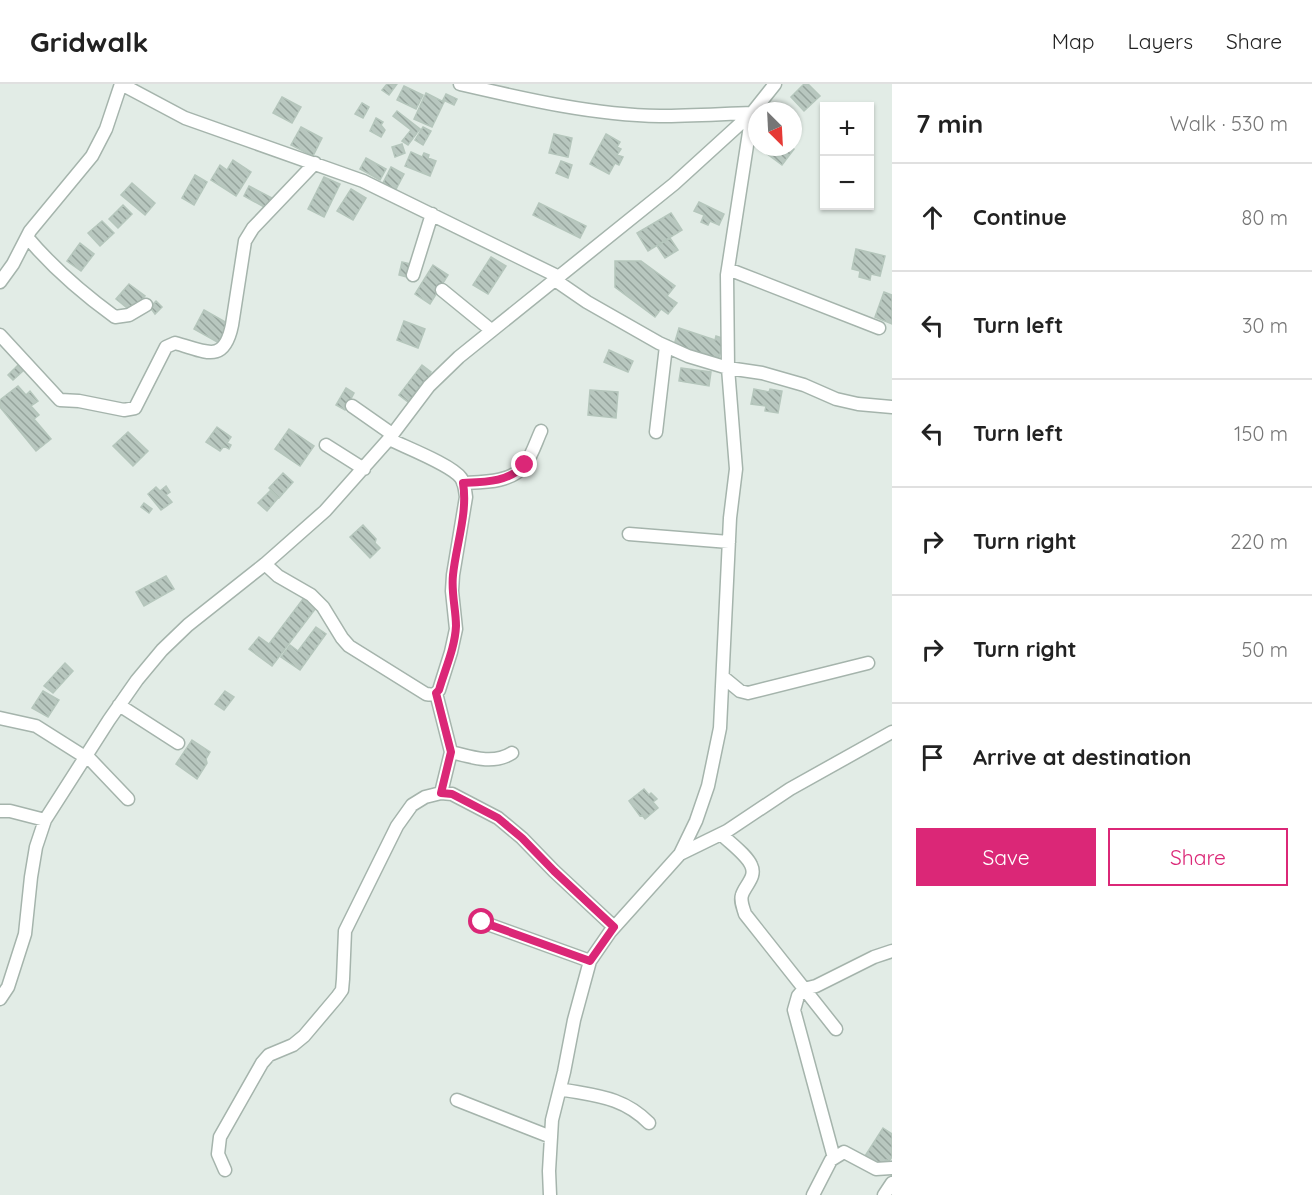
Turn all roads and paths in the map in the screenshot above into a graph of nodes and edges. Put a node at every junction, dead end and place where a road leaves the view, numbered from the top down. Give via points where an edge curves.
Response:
1 (121, 84) edge
2 (460, 84) edge
3 (775, 84) edge
4 (761, 102) edge
5 (748, 113) edge
6 (748, 117) edge
7 (748, 139) edge
8 (315, 163) junction
9 (432, 214) junction
10 (27, 237) junction
11 (728, 269) junction
12 (413, 275) dead end
13 (557, 279) junction
14 (0, 282) edge
15 (442, 290) dead end
16 (146, 305) dead end
17 (879, 328) dead end
18 (491, 330) junction
19 (0, 334) edge
20 (666, 346) junction
21 (728, 368) junction
22 (352, 406) dead end
23 (892, 407) edge
24 (541, 431) dead end
25 (656, 432) dead end
26 (391, 436) junction
27 (326, 446) dead end
28 (364, 469) junction
29 (463, 483) junction
30 (629, 534) dead end
31 (729, 542) junction
32 (265, 564) junction
33 (868, 663) dead end
34 (723, 677) junction
35 (436, 693) junction
36 (119, 705) junction
37 (0, 718) edge
38 (892, 732) edge
39 (178, 743) dead end
40 (451, 752) junction
41 (512, 753) dead end
42 (85, 756) junction
43 (441, 793) junction
44 (128, 799) dead end
45 (0, 811) edge
46 (45, 820) junction
47 (721, 834) junction
48 (680, 854) junction
49 (482, 922) dead end
50 (614, 927) junction
51 (892, 951) edge
52 (590, 961) junction
53 (804, 989) junction
54 (0, 999) edge
55 (836, 1029) dead end
56 (560, 1089) junction
57 (457, 1100) dead end
58 (649, 1123) dead end
59 (551, 1137) junction
60 (834, 1158) junction
61 (892, 1168) edge
62 (225, 1170) dead end
63 (892, 1173) edge
64 (892, 1183) edge
65 (550, 1195) edge
66 (813, 1195) edge
67 (884, 1195) edge

1 - 8 street via 185,118
1 - 10 street via 92,156
2 - 5 street via 586,109 658,116
3 - 4 street
6 - 13 street via 674,184
7 - 11 street
8 - 9 street
8 - 19 street via 245,241 230,336 223,349 214,352 170,344 135,408 124,410 60,400
9 - 12 street
9 - 13 street
10 - 14 street
10 - 16 street via 78,290 115,317 129,315
11 - 17 street
11 - 21 street
13 - 18 street
13 - 20 street via 587,302
15 - 18 street
18 - 26 street via 429,386
20 - 21 street
20 - 25 street
21 - 23 street via 762,373 858,404
21 - 31 street via 736,469
22 - 26 street
24 - 29 street via 525,465 514,474 503,479
26 - 28 street
26 - 29 street via 460,476
27 - 28 street
28 - 32 street via 325,511
29 - 35 street via 466,497 452,591 456,629
30 - 31 street
31 - 34 street
32 - 35 street via 311,595 349,646 426,694
32 - 36 street via 162,650
33 - 34 street via 748,693
34 - 48 street via 720,728 708,786
35 - 40 street
36 - 39 street
36 - 42 street
37 - 42 street via 36,726
38 - 47 street via 790,789
40 - 41 street via 495,760
40 - 43 street
42 - 44 street
42 - 46 street
43 - 50 street via 452,794 498,818
43 - 62 street via 412,805 398,826 345,932 342,990 304,1036 262,1063 220,1137 218,1154
45 - 46 street
46 - 54 street via 30,877 25,934 8,987
47 - 48 street
47 - 53 street via 750,862 753,871 742,894 745,914
48 - 50 street
49 - 52 street
50 - 52 street
51 - 53 street
52 - 56 street
53 - 55 street
53 - 60 street via 794,1010
56 - 58 street via 619,1101
56 - 59 street
57 - 59 street
59 - 65 street
60 - 61 street via 844,1152 876,1169
60 - 66 street
61 - 63 street
64 - 67 street

